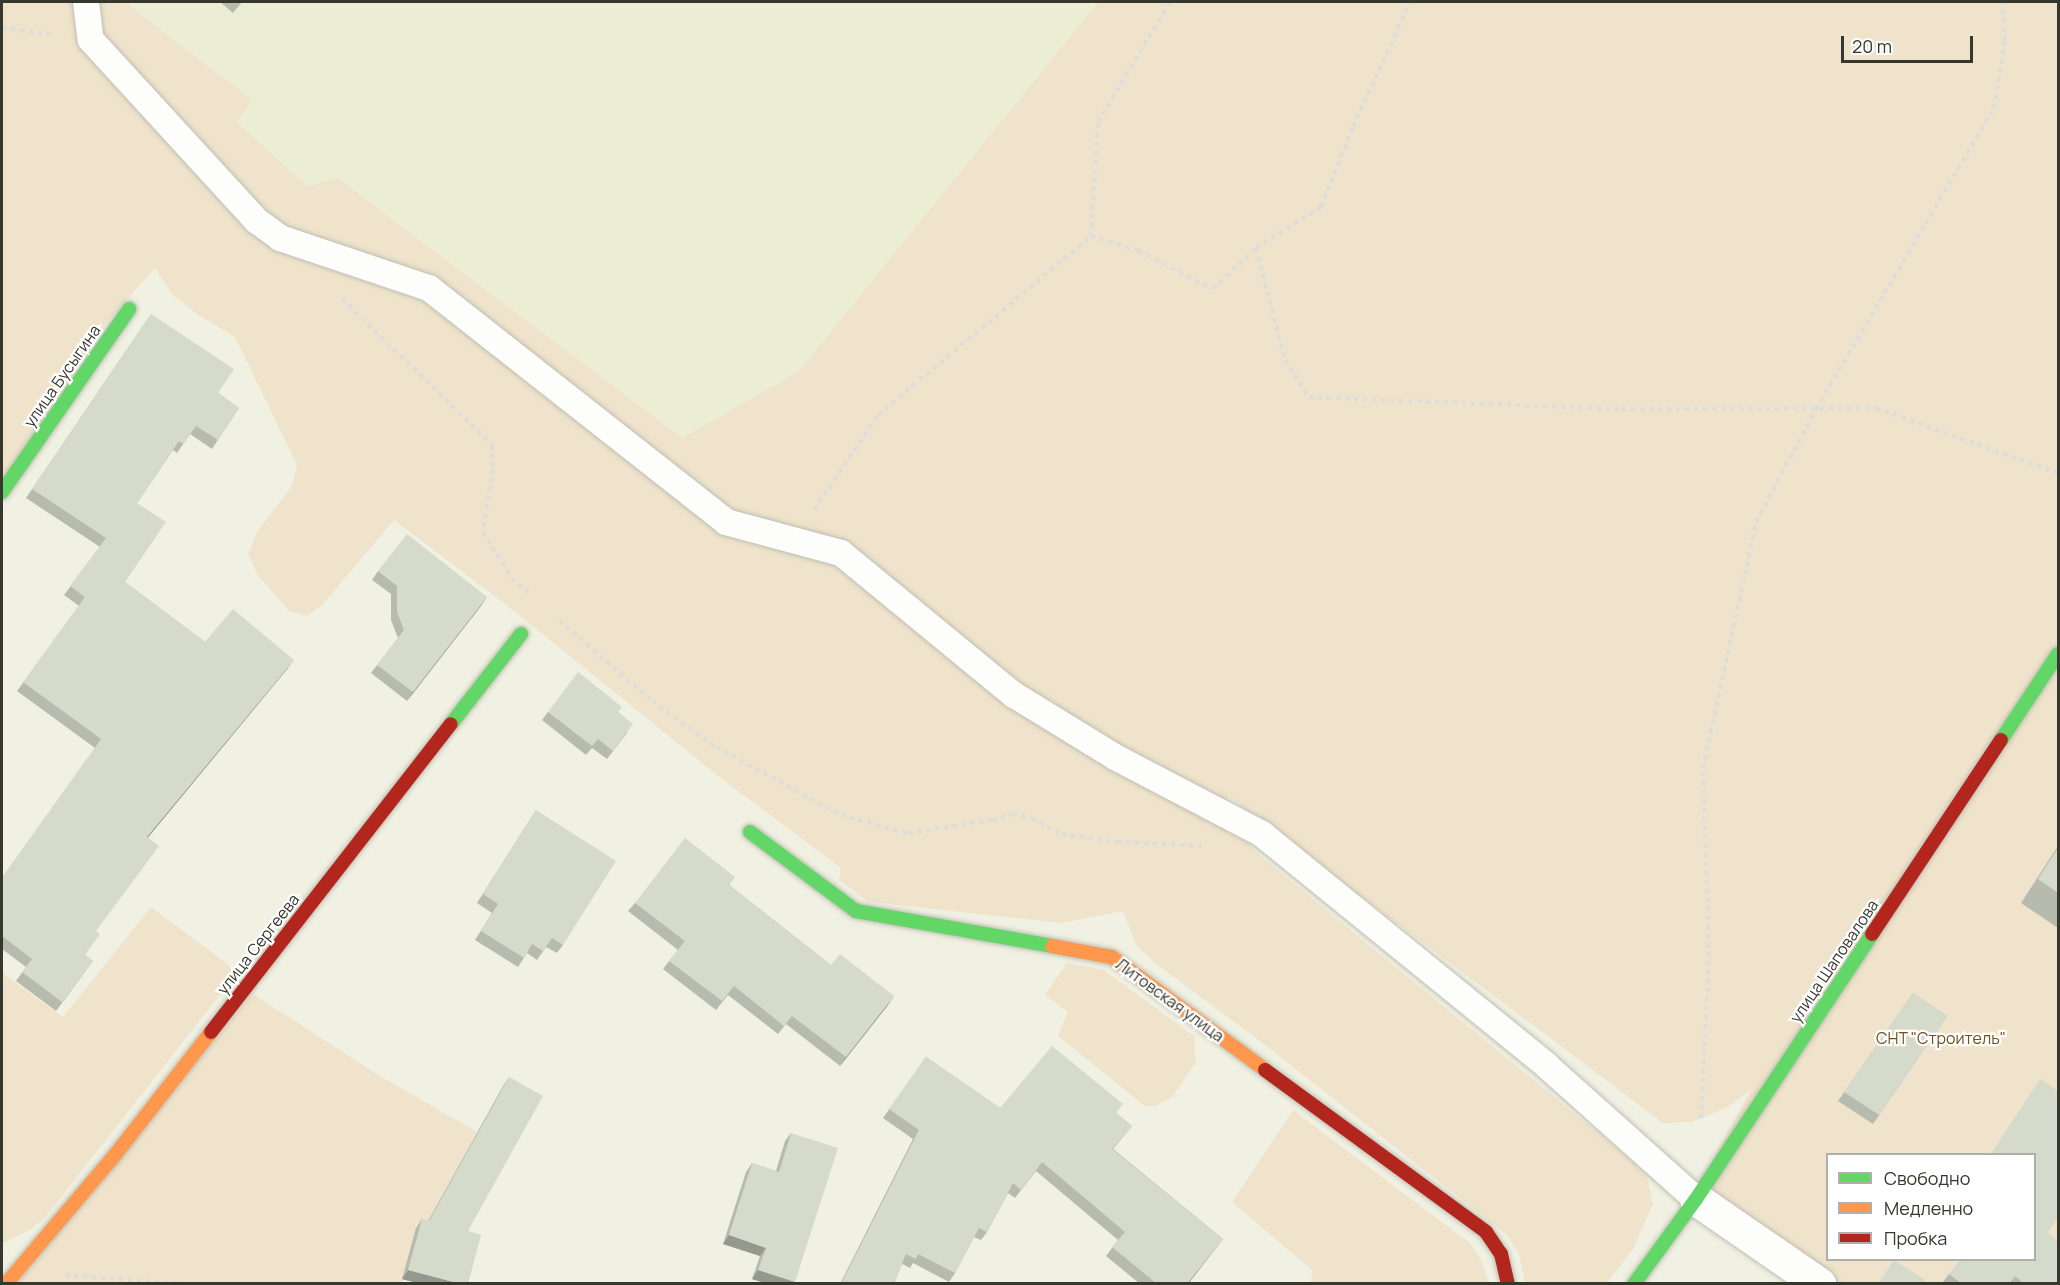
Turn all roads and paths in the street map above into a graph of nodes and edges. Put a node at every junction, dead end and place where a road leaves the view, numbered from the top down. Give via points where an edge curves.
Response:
1 (86, 2) edge
2 (1170, 2) edge
3 (1410, 2) edge
4 (2002, 2) edge
5 (2, 28) edge
6 (91, 40) junction
7 (1090, 236) junction
8 (1256, 248) junction
9 (339, 296) dead end
10 (129, 309) dead end
11 (1816, 409) junction
12 (2058, 472) edge
13 (2, 492) edge
14 (793, 540) junction
15 (539, 603) dead end
16 (556, 618) dead end
17 (521, 634) dead end
18 (2058, 654) edge
19 (750, 832) dead end
20 (1262, 834) junction
21 (1700, 1130) dead end
22 (1696, 1199) junction
23 (8, 1276) edge
24 (187, 1284) edge
25 (1508, 1284) edge
26 (1634, 1284) edge
27 (1820, 1284) edge

1 - 6 lane
2 - 7 path via 1098,122
3 - 8 path via 1321,207
4 - 11 path via 2005,41 1994,108
5 - 6 path
6 - 14 lane via 257,221 280,238 429,288 726,522
7 - 8 path via 1139,251 1213,289
7 - 14 path via 878,415
8 - 11 path via 1285,360 1309,397 1622,409
9 - 15 path via 492,445 493,469 483,532 512,578
10 - 13 street, улица Бусыгина
11 - 12 path via 1876,408
11 - 21 path via 1756,522 1702,768 1709,956
14 - 20 lane via 841,553 1014,695 1114,757
16 - 20 path via 645,694 716,747 841,815 908,833 1012,814 1032,818 1062,834 1117,842 1228,847
17 - 23 street, улица Сергеева via 115,1155
18 - 22 street, улица Шаповалова
19 - 25 street, Литовская улица via 856,911 1112,957 1486,1232 1501,1254
20 - 22 lane via 1546,1066
22 - 26 street, улица Шаповалова
22 - 27 street
23 - 24 path

